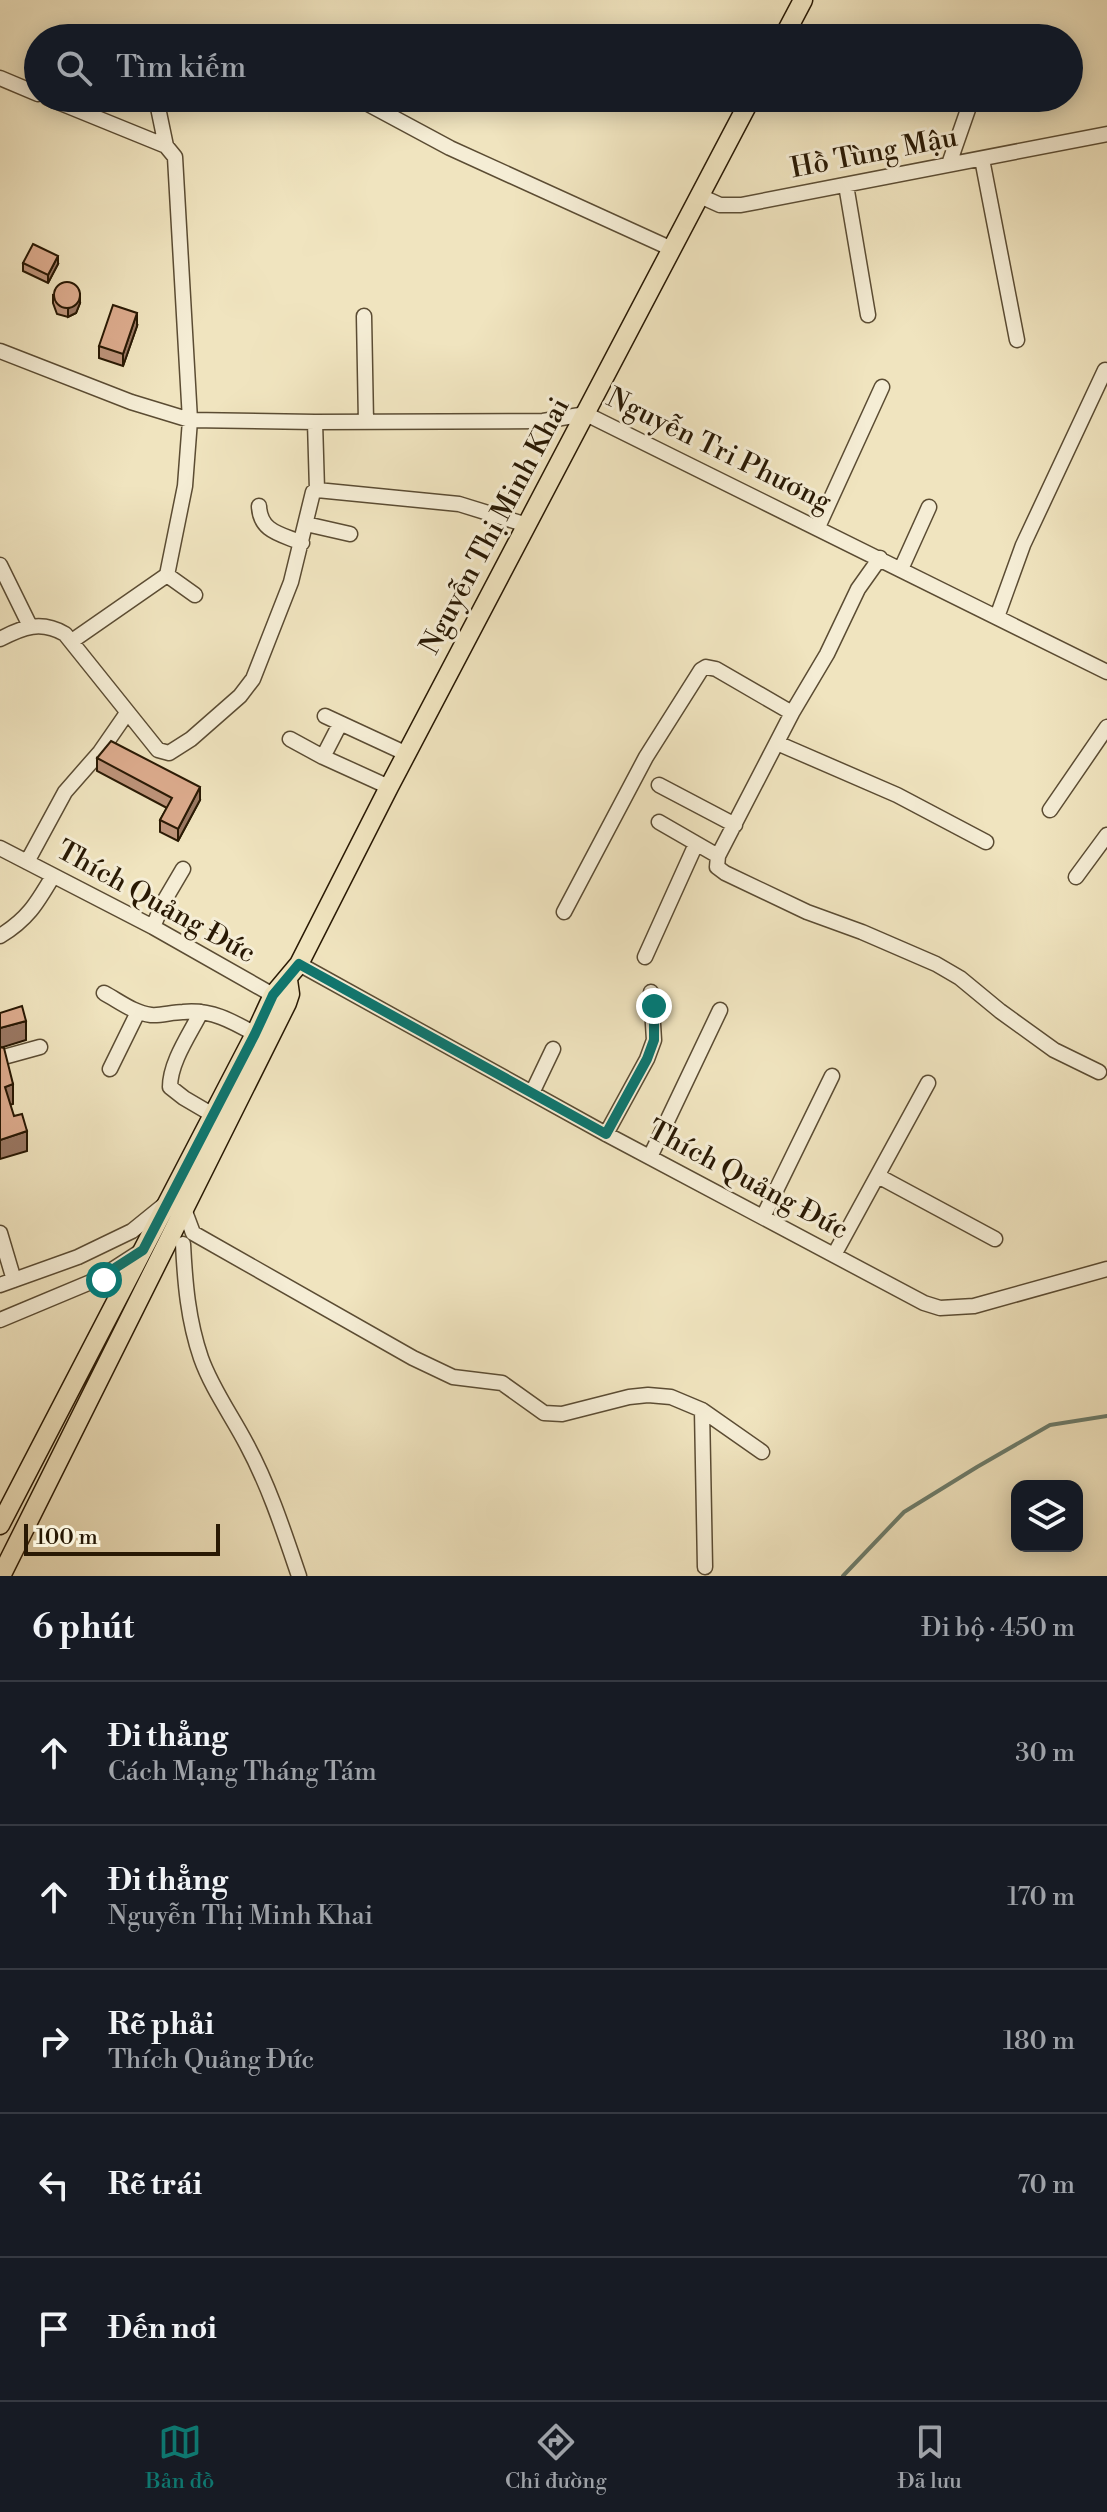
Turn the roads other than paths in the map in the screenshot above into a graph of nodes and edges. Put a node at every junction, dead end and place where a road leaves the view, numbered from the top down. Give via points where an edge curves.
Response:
1 (803, 0) edge
2 (790, 24) edge
3 (0, 78) edge
4 (24, 88) edge
5 (81, 112) edge
6 (160, 112) edge
7 (383, 112) edge
8 (744, 112) edge
9 (967, 112) edge
10 (1107, 134) edge
11 (169, 149) junction
12 (982, 159) junction
13 (949, 164) junction
14 (846, 185) junction
15 (700, 196) junction
16 (672, 249) junction
17 (868, 315) dead end
18 (364, 316) dead end
19 (1017, 340) dead end
20 (0, 351) edge
21 (1105, 370) edge
22 (882, 387) dead end
23 (586, 414) junction
24 (190, 420) junction
25 (315, 422) junction
26 (366, 422) junction
27 (317, 490) junction
28 (259, 506) dead end
29 (929, 507) dead end
30 (306, 524) junction
31 (527, 525) junction
32 (818, 527) junction
33 (350, 534) dead end
34 (302, 543) junction
35 (880, 558) junction
36 (0, 565) edge
37 (901, 569) junction
38 (167, 575) junction
39 (195, 595) dead end
40 (997, 617) junction
41 (30, 626) junction
42 (0, 639) edge
43 (72, 641) junction
44 (1107, 672) edge
45 (127, 713) junction
46 (792, 713) junction
47 (325, 716) dead end
48 (340, 724) junction
49 (1107, 727) edge
50 (290, 739) dead end
51 (777, 743) junction
52 (407, 754) junction
53 (323, 757) junction
54 (659, 785) dead end
55 (389, 787) junction
56 (1050, 810) dead end
57 (659, 822) dead end
58 (735, 825) junction
59 (1107, 835) edge
60 (986, 842) dead end
61 (696, 844) junction
62 (0, 848) edge
63 (718, 856) junction
64 (27, 862) junction
65 (183, 869) dead end
66 (53, 876) junction
67 (1076, 877) dead end
68 (564, 912) dead end
69 (153, 927) junction
70 (0, 936) edge
71 (645, 957) dead end
72 (299, 964) junction
73 (651, 992) dead end
74 (104, 993) dead end
75 (280, 999) junction
76 (720, 1010) dead end
77 (138, 1012) junction
78 (201, 1012) junction
79 (255, 1034) junction
80 (40, 1047) dead end
81 (553, 1049) dead end
82 (0, 1058) edge
83 (110, 1069) dead end
84 (1099, 1072) dead end
85 (832, 1076) dead end
86 (928, 1083) dead end
87 (532, 1093) junction
88 (213, 1115) junction
89 (606, 1134) junction
90 (650, 1157) junction
91 (878, 1176) junction
92 (176, 1205) junction
93 (763, 1217) junction
94 (0, 1233) edge
95 (188, 1238) junction
96 (995, 1239) dead end
97 (143, 1250) junction
98 (834, 1255) junction
99 (161, 1258) junction
100 (1107, 1269) edge
101 (98, 1279) junction
102 (7, 1283) edge
103 (112, 1309) junction
104 (0, 1320) edge
105 (702, 1410) junction
106 (762, 1452) dead end
107 (0, 1525) edge
108 (705, 1567) dead end
109 (1, 1576) edge
110 (299, 1576) edge

1 - 2 main road
3 - 4 street
5 - 11 street
6 - 11 street
7 - 16 street
8 - 15 main road, Nguyễn Thị Minh Khai
9 - 13 street
10 - 12 street, Hồ Tùng Mậu
11 - 24 street via 177,165
12 - 13 street, Hồ Tùng Mậu
12 - 19 street
13 - 14 street, Hồ Tùng Mậu
14 - 15 street, Hồ Tùng Mậu via 731,206
14 - 17 street
15 - 16 main road, Nguyễn Thị Minh Khai
16 - 23 main road, Nguyễn Thị Minh Khai
18 - 26 street
20 - 24 street, Nguyễn Tri Phương
21 - 40 street via 1023,545
22 - 32 street
23 - 26 street, Nguyễn Tri Phương via 543,421
23 - 31 main road, Nguyễn Thị Minh Khai
23 - 32 street, Nguyễn Tri Phương
24 - 25 street, Nguyễn Tri Phương
24 - 38 street via 185,486
25 - 26 street, Nguyễn Tri Phương
25 - 27 street
27 - 30 street
27 - 31 street via 459,504
28 - 34 street via 266,528
29 - 37 street
30 - 33 street
30 - 34 street
31 - 52 main road, Nguyễn Thị Minh Khai
32 - 35 street, Nguyễn Tri Phương
34 - 45 street via 258,669 240,696 169,753 158,750
35 - 37 street, Nguyễn Tri Phương
35 - 46 street
36 - 41 street
37 - 40 street, Nguyễn Tri Phương
38 - 39 street
38 - 43 street
40 - 44 street, Nguyễn Tri Phương
41 - 42 street
41 - 43 street via 50,626
43 - 45 street
45 - 64 street via 65,792
46 - 51 street
46 - 68 street via 716,669 701,670 646,757
47 - 48 street
48 - 52 street
48 - 53 street
49 - 56 street
50 - 53 street
51 - 58 street
51 - 60 street via 884,789
52 - 55 main road, Nguyễn Thị Minh Khai
53 - 55 street
54 - 58 street
55 - 72 main road, Nguyễn Thị Minh Khai
57 - 61 street
58 - 63 street
59 - 67 street
61 - 63 street
61 - 71 street
62 - 64 street, Thích Quảng Đức
63 - 84 street via 717,867 725,873 936,964 1054,1050
64 - 66 street, Thích Quảng Đức
65 - 69 street
66 - 69 street, Thích Quảng Đức
66 - 70 street via 30,914
69 - 75 street, Thích Quảng Đức
72 - 75 main road, Nguyễn Thị Minh Khai via 280,985
72 - 87 street, Thích Quảng Đức
73 - 89 street via 654,1040
74 - 77 street
75 - 79 main road, Nguyễn Thị Minh Khai
75 - 92 main road, Nguyễn Thị Minh Khai
76 - 90 street
77 - 78 street
77 - 83 street
78 - 79 street via 227,1018
78 - 88 street via 174,1066 170,1087
79 - 88 main road, Nguyễn Thị Minh Khai
80 - 82 street
81 - 87 street
85 - 93 street
86 - 91 street
87 - 89 street, Thích Quảng Đức
88 - 92 main road, Nguyễn Thị Minh Khai
89 - 90 street, Thích Quảng Đức
90 - 93 street, Thích Quảng Đức
91 - 96 street
91 - 98 street
92 - 95 street
92 - 97 main road, Nguyễn Thị Minh Khai
92 - 99 main road, Nguyễn Thị Minh Khai
92 - 102 street via 78,1257
93 - 98 street, Thích Quảng Đức
94 - 102 street
95 - 99 street
95 - 105 street via 413,1358 453,1377 502,1383 544,1413 562,1414 648,1395 671,1397
95 - 110 street via 188,1313 201,1356 248,1447
97 - 99 street
97 - 101 street
97 - 103 main road, Nguyễn Thị Minh Khai
98 - 100 street, Thích Quảng Đức via 940,1308 974,1306
99 - 109 main road, Nguyễn Thị Minh Khai
101 - 103 street via 109,1286
101 - 104 street
103 - 107 main road, Nguyễn Thị Minh Khai
105 - 106 street
105 - 108 street

